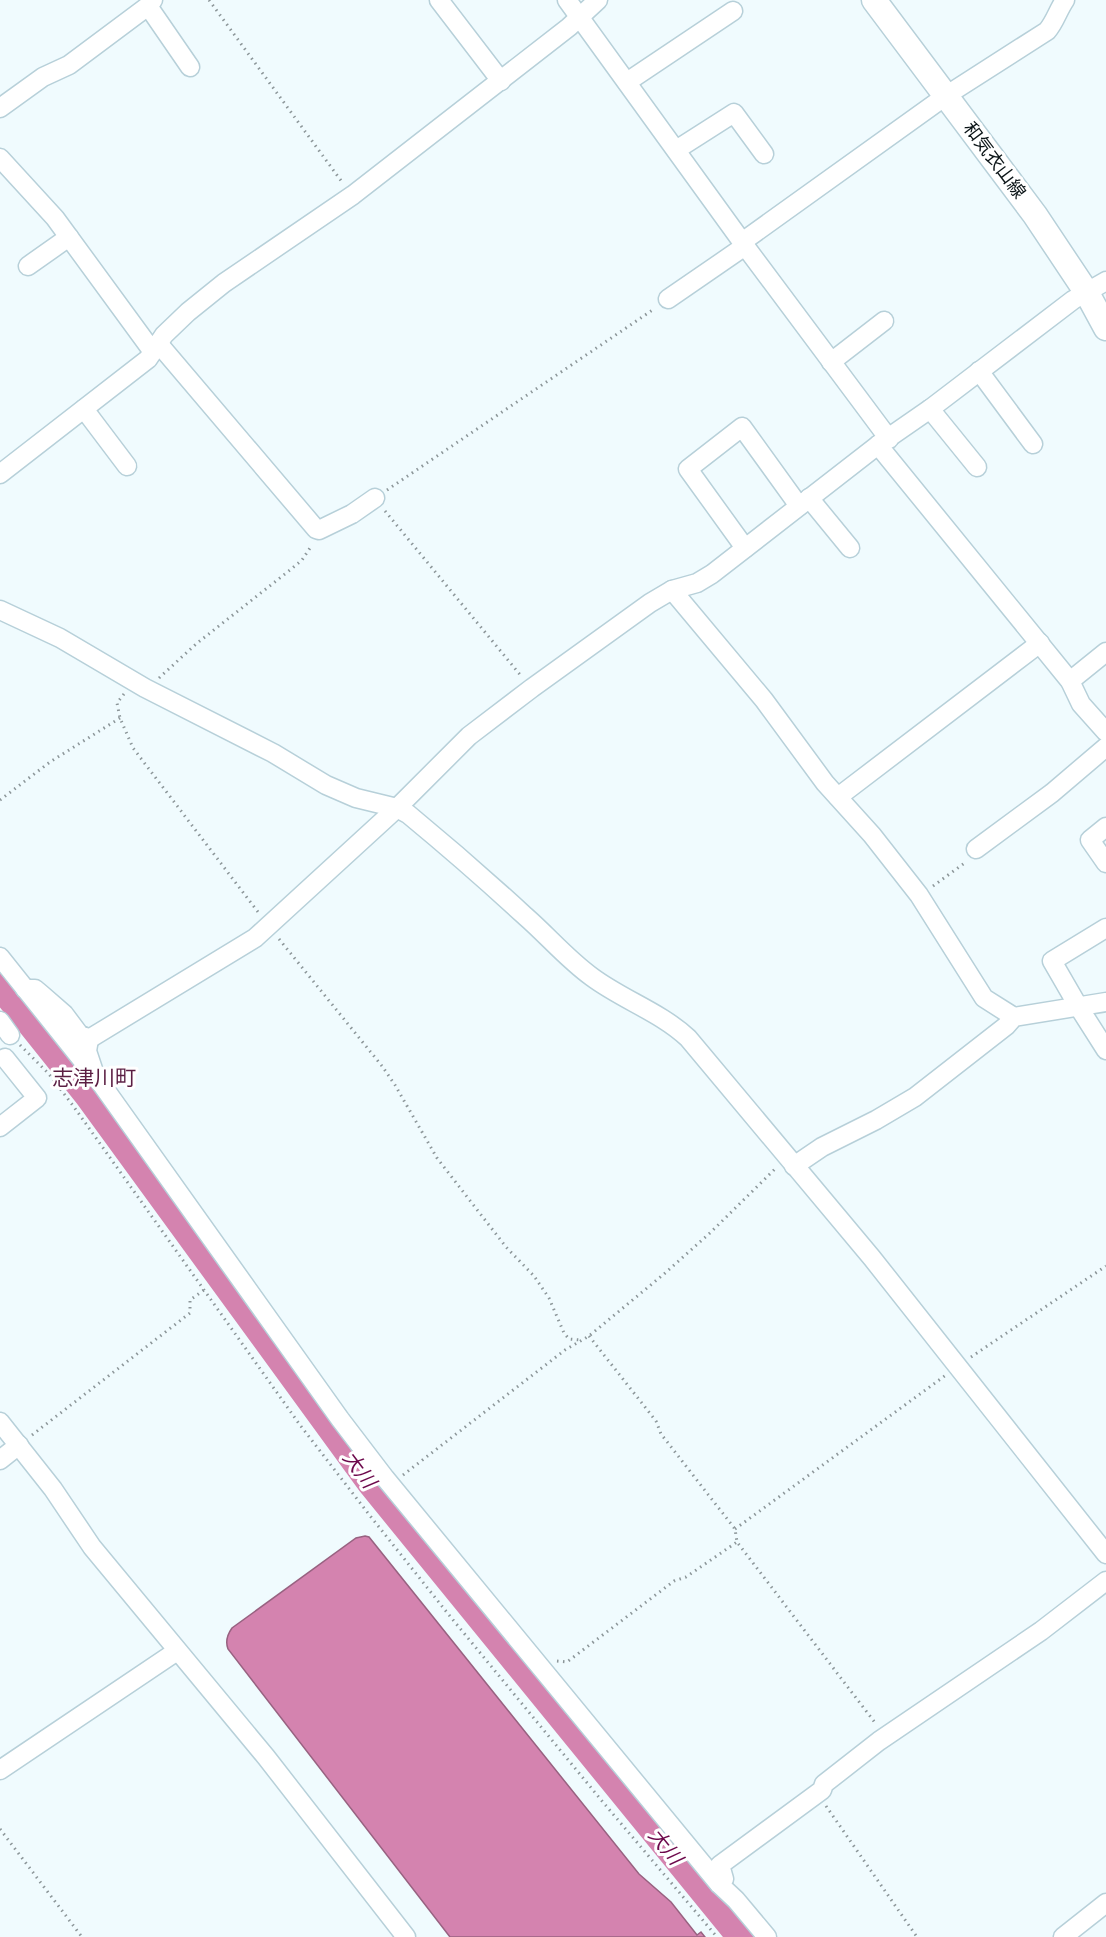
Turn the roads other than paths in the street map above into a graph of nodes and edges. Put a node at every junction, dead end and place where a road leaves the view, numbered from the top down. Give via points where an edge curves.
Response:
1 (439, 0) edge
2 (567, 0) edge
3 (598, 0) edge
4 (874, 0) edge
5 (1065, 0) edge
6 (150, 3) edge
7 (733, 11) dead end
8 (580, 16) junction
9 (190, 67) dead end
10 (501, 81) junction
11 (627, 82) junction
12 (946, 95) junction
13 (0, 108) edge
14 (676, 150) junction
15 (764, 154) dead end
16 (0, 158) edge
17 (69, 237) junction
18 (744, 244) junction
19 (28, 266) dead end
20 (1096, 287) edge
21 (668, 299) road end
22 (884, 321) dead end
23 (1106, 328) edge
24 (156, 348) junction
25 (831, 362) junction
26 (979, 371) junction
27 (84, 409) junction
28 (930, 409) junction
29 (884, 442) junction
30 (1033, 444) dead end
31 (127, 466) dead end
32 (977, 468) dead end
33 (0, 474) edge
34 (375, 498) road end
35 (804, 502) junction
36 (745, 548) junction
37 (850, 548) dead end
38 (672, 590) junction
39 (0, 610) edge
40 (1040, 643) junction
41 (1106, 652) edge
42 (1070, 681) junction
43 (1106, 732) edge
44 (1106, 747) edge
45 (837, 797) junction
46 (397, 808) junction
47 (1106, 827) edge
48 (976, 849) road end
49 (1106, 863) edge
50 (1106, 928) edge
51 (0, 957) edge
52 (8, 978) edge
53 (26, 989) junction
54 (1106, 1002) edge
55 (1078, 1006) junction
56 (1014, 1017) junction
57 (89, 1039) junction
58 (1106, 1050) edge
59 (5, 1058) dead end
60 (94, 1075) junction
61 (0, 1127) edge
62 (790, 1161) junction
63 (0, 1422) edge
64 (19, 1445) junction
65 (0, 1460) edge
66 (1106, 1554) edge
67 (1106, 1581) edge
68 (177, 1651) junction
69 (0, 1770) edge
70 (719, 1884) junction
71 (1106, 1903) edge
72 (406, 1937) edge
73 (767, 1937) edge
74 (1063, 1937) edge

1 - 10 street
2 - 8 street
3 - 8 street
4 - 12 main road, 和気衣山線
5 - 12 street via 1047,32
6 - 9 street
6 - 13 street via 69,65 44,77
7 - 11 street
8 - 10 street
8 - 11 street
10 - 24 street via 352,195 224,283 188,312
11 - 14 street
12 - 18 street
12 - 20 main road, 和気衣山線 via 1035,214
14 - 15 street via 734,113
14 - 18 street
16 - 17 street
17 - 19 street
17 - 24 street
18 - 21 street
18 - 25 street
20 - 23 main road, 和気衣山線
20 - 26 street
22 - 25 street
24 - 27 street via 148,359
24 - 34 street via 312,526 319,530
25 - 29 street
26 - 28 street
26 - 30 street
27 - 31 street
27 - 33 street
28 - 29 street
28 - 32 street
29 - 35 street
29 - 40 street
35 - 36 street
35 - 36 street via 742,427 688,469
35 - 37 street
36 - 38 street via 697,583
38 - 45 street via 764,700
38 - 46 street via 469,736
39 - 46 street via 60,638 326,785 356,798
40 - 42 street
40 - 45 street
41 - 42 street
42 - 43 street via 1081,704
44 - 48 street
45 - 56 street via 919,895 984,998
46 - 57 street via 255,939
46 - 62 street via 482,876 594,978 675,1026
47 - 49 street via 1090,840
50 - 55 street via 1052,961
51 - 52 street
52 - 53 street
53 - 57 street via 35,989 64,1014 79,1034
53 - 60 street
54 - 55 street
55 - 56 street
55 - 58 street
56 - 62 street via 915,1097
57 - 60 street via 87,1051
59 - 61 street via 37,1098
60 - 70 street via 364,1451
62 - 66 street via 872,1258
63 - 64 street
64 - 65 street
64 - 68 street via 92,1547
67 - 70 street via 1041,1631 886,1737 824,1784 818,1794 720,1864 724,1879
68 - 69 street
68 - 72 street via 266,1756
70 - 73 street
71 - 74 street

